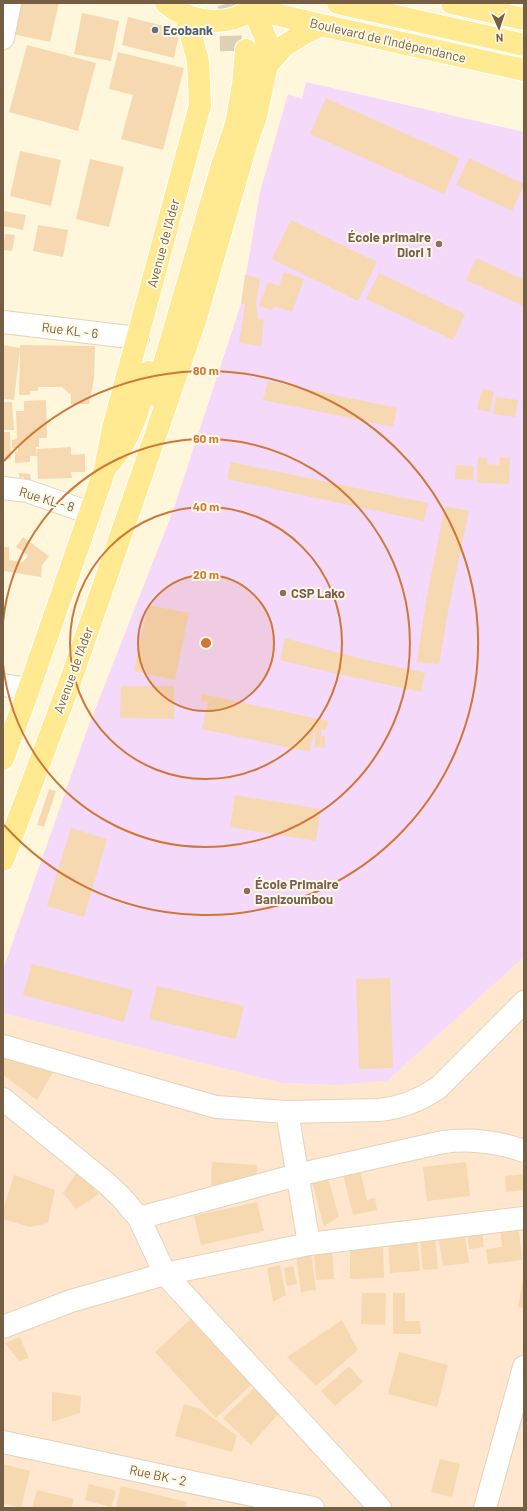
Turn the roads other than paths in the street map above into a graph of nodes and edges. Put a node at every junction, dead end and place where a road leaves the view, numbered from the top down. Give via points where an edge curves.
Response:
1 (10, 3) edge
2 (166, 3) edge
3 (338, 3) edge
4 (452, 3) edge
5 (256, 6) edge
6 (186, 16) junction
7 (524, 19) edge
8 (321, 26) junction
9 (3, 38) edge
10 (524, 45) edge
11 (267, 65) junction
12 (524, 70) edge
13 (3, 322) edge
14 (138, 338) junction
15 (105, 469) junction
16 (140, 479) junction
17 (3, 488) edge
18 (90, 513) junction
19 (3, 686) edge
20 (29, 689) junction
21 (3, 759) edge
22 (3, 860) edge
23 (524, 1002) edge
24 (3, 1046) edge
25 (3, 1099) edge
26 (287, 1112) junction
27 (524, 1151) edge
28 (297, 1175) junction
29 (139, 1218) junction
30 (524, 1218) edge
31 (309, 1244) junction
32 (165, 1274) junction
33 (3, 1327) edge
34 (524, 1367) edge
35 (3, 1442) edge
36 (313, 1508) edge
37 (380, 1508) edge
38 (485, 1508) edge

1 - 9 street
2 - 6 main road
3 - 10 main road
4 - 7 main road
5 - 6 main road via 232,19 209,22
5 - 8 main road, Boulevard de l'Indépendance
5 - 11 main road, Avenue de l'Ader via 266,39
6 - 14 main road, Avenue de l'Ader via 198,61 200,105
8 - 11 main road, Avenue de l'Ader via 284,46
8 - 12 main road, Boulevard de l'Indépendance
11 - 16 main road, Avenue de l'Ader via 256,116 196,321
13 - 14 street, Rue KL - 6
14 - 15 main road, Avenue de l'Ader via 113,428
15 - 16 main road, Avenue de l'Ader via 120,452 133,427 223,117 238,50 242,85 236,124 153,402
15 - 18 main road, Avenue de l'Ader
16 - 22 main road, Avenue de l'Ader via 70,682
17 - 18 street, Rue KL - 8 via 27,491
18 - 20 main road, Avenue de l'Ader
19 - 20 street
20 - 21 main road, Avenue de l'Ader
23 - 26 street via 438,1088 425,1096 393,1109
24 - 26 street via 216,1107
25 - 29 street via 105,1182 122,1197
26 - 28 street
27 - 28 street via 501,1143 458,1140
28 - 29 street
28 - 31 street
29 - 32 street
30 - 31 street
31 - 32 street
32 - 33 street via 71,1301
32 - 37 street
34 - 38 street
35 - 36 street, Rue BK - 2

